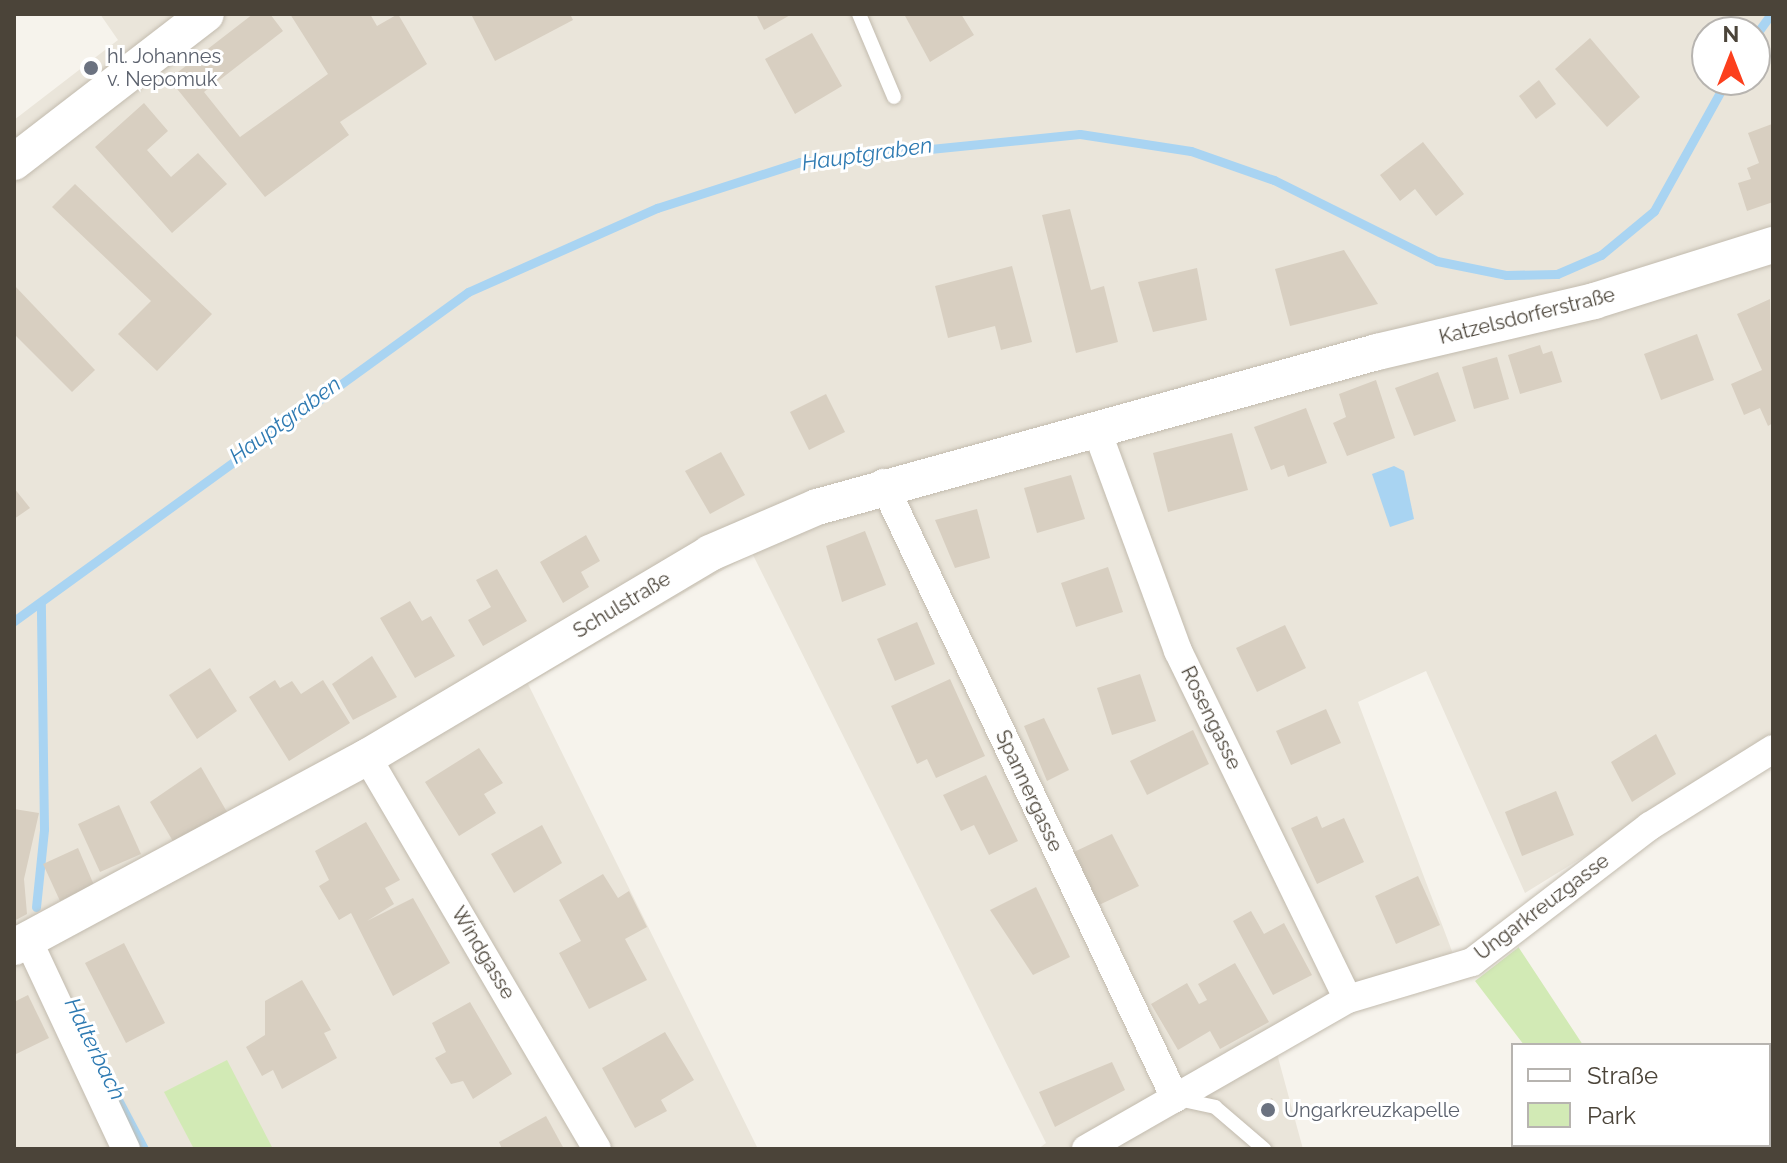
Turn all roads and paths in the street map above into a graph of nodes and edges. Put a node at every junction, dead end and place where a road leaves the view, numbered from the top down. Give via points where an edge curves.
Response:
1 (206, 14) edge
2 (859, 14) edge
3 (894, 97) dead end
4 (14, 162) edge
5 (1773, 245) edge
6 (1279, 379) joint
7 (1096, 428) junction
8 (883, 483) junction
9 (1773, 749) edge
10 (367, 757) junction
11 (21, 943) edge
12 (1348, 999) junction
13 (1175, 1098) junction
14 (126, 1149) edge
15 (597, 1149) edge
16 (1086, 1149) edge
17 (1264, 1149) edge

1 - 4 street
2 - 3 lane
5 - 6 street, Katzelsdorferstraße via 1594,301
6 - 7 street, Schulstraße
7 - 8 street, Schulstraße
7 - 12 street, Rosengasse via 1178,651
8 - 10 street, Schulstraße via 710,553
8 - 13 street, Spannergasse
9 - 12 street, Ungarkreuzgasse via 1650,826 1472,962
10 - 11 street, Schulstraße
10 - 15 street, Windgasse
11 - 14 street
12 - 13 street, Ungarkreuzgasse
13 - 16 street, Ungarkreuzgasse
13 - 17 lane via 1215,1107

